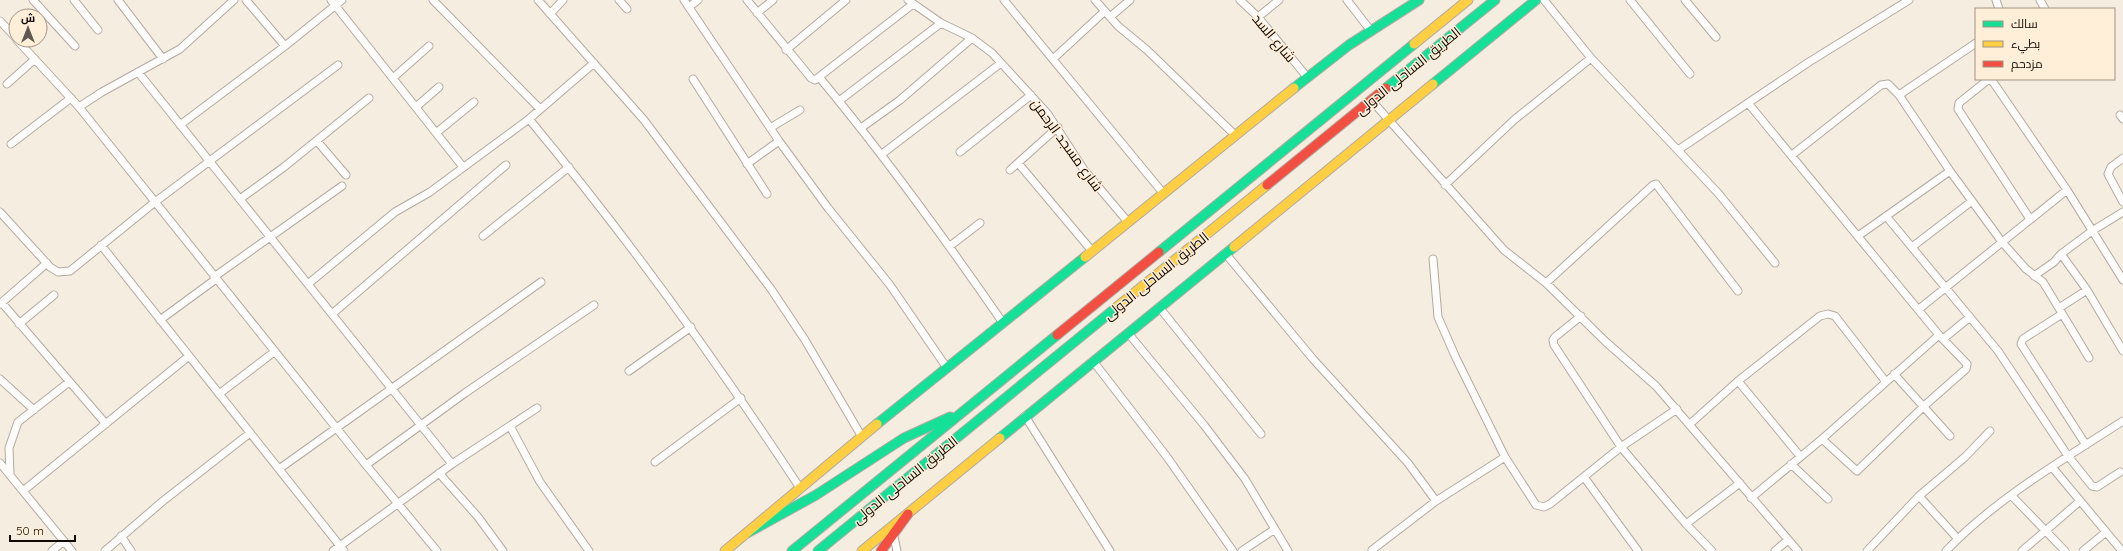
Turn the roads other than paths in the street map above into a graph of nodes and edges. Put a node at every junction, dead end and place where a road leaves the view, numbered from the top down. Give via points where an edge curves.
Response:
1 (32, 0) edge
2 (74, 0) edge
3 (118, 0) edge
4 (234, 0) edge
5 (246, 0) edge
6 (342, 0) edge
7 (433, 0) edge
8 (538, 0) edge
9 (563, 0) edge
10 (619, 0) edge
11 (684, 0) edge
12 (698, 0) edge
13 (747, 0) edge
14 (773, 0) edge
15 (846, 0) edge
16 (1004, 0) edge
17 (1095, 0) edge
18 (1130, 0) edge
19 (1240, 0) edge
20 (1279, 0) edge
21 (1347, 0) edge
22 (1419, 0) edge
23 (1468, 0) edge
24 (1495, 0) edge
25 (1536, 0) edge
26 (1544, 0) edge
27 (1630, 0) edge
28 (1685, 0) edge
29 (1909, 0) edge
30 (911, 2) edge
31 (333, 3) edge
32 (689, 7) junction
33 (627, 10) dead end
34 (1104, 11) junction
35 (757, 13) junction
36 (550, 14) junction
37 (1110, 17) junction
38 (1258, 17) junction
39 (0, 21) edge
40 (941, 23) junction
41 (8, 29) edge
42 (98, 30) dead end
43 (1371, 31) junction
44 (1716, 37) dead end
45 (972, 38) junction
46 (1975, 44) edge
47 (75, 46) dead end
48 (285, 46) junction
49 (429, 46) dead end
50 (25, 48) edge
51 (786, 50) junction
52 (1591, 58) junction
53 (35, 59) junction
54 (163, 59) junction
55 (1053, 60) junction
56 (594, 63) junction
57 (1001, 63) junction
58 (338, 65) dead end
59 (138, 72) junction
60 (1690, 74) dead end
61 (1307, 77) junction
62 (393, 78) junction
63 (819, 78) junction
64 (693, 79) dead end
65 (1989, 80) edge
66 (1991, 80) edge
67 (7, 84) dead end
68 (438, 87) dead end
69 (1031, 95) junction
70 (1899, 95) junction
71 (71, 98) junction
72 (369, 98) dead end
73 (839, 101) junction
74 (1372, 101) junction
75 (474, 102) dead end
76 (1748, 102) junction
77 (416, 107) junction
78 (79, 108) junction
79 (540, 109) junction
80 (800, 110) dead end
81 (529, 119) junction
82 (1389, 121) junction
83 (180, 125) junction
84 (1058, 127) junction
85 (770, 128) junction
86 (861, 128) junction
87 (436, 133) junction
88 (1235, 135) junction
89 (317, 141) junction
90 (779, 141) junction
91 (11, 144) dead end
92 (1678, 150) junction
93 (960, 152) dead end
94 (882, 154) junction
95 (1792, 155) junction
96 (2123, 158) edge
97 (210, 161) junction
98 (1018, 163) junction
99 (747, 164) junction
100 (506, 165) dead end
101 (464, 167) junction
102 (569, 167) junction
103 (1010, 170) dead end
104 (1950, 171) junction
105 (346, 175) dead end
106 (1445, 185) junction
107 (342, 186) dead end
108 (2067, 190) junction
109 (1163, 193) junction
110 (767, 194) dead end
111 (240, 199) junction
112 (1972, 201) junction
113 (155, 202) junction
114 (2123, 202) edge
115 (0, 212) edge
116 (2123, 212) edge
117 (1886, 216) junction
118 (2030, 219) junction
119 (1128, 222) junction
120 (980, 223) dead end
121 (2092, 231) junction
122 (483, 236) dead end
123 (1858, 236) junction
124 (270, 237) junction
125 (2002, 242) junction
126 (101, 245) junction
127 (950, 246) junction
128 (1912, 248) junction
129 (1092, 251) junction
130 (1225, 253) junction
131 (2061, 254) junction
132 (1433, 259) dead end
133 (47, 263) junction
134 (1775, 263) dead end
135 (2034, 276) junction
136 (215, 278) junction
137 (2123, 280) edge
138 (541, 282) dead end
139 (1546, 283) junction
140 (308, 284) junction
141 (1944, 288) junction
142 (1738, 290) dead end
143 (2087, 290) junction
144 (54, 295) dead end
145 (1, 303) edge
146 (594, 305) dead end
147 (1159, 308) junction
148 (1918, 309) junction
149 (2060, 311) junction
150 (332, 314) junction
151 (1581, 316) junction
152 (1970, 317) junction
153 (160, 320) junction
154 (1003, 323) junction
155 (20, 324) junction
156 (692, 327) junction
157 (1128, 333) junction
158 (1941, 337) junction
159 (2123, 351) edge
160 (274, 352) junction
161 (189, 356) junction
162 (2089, 358) dead end
163 (1092, 361) junction
164 (947, 368) junction
165 (629, 371) dead end
166 (1894, 374) junction
167 (0, 380) edge
168 (1738, 381) junction
169 (68, 382) junction
170 (1886, 382) junction
171 (391, 388) junction
172 (219, 394) junction
173 (741, 398) junction
174 (1924, 406) junction
175 (537, 408) dead end
176 (1677, 409) junction
177 (34, 410) junction
178 (961, 413) junction
179 (1025, 416) junction
180 (2123, 421) edge
181 (106, 424) junction
182 (1691, 424) junction
183 (421, 426) junction
184 (510, 426) junction
185 (336, 428) junction
186 (1990, 431) dead end
187 (250, 433) junction
188 (1260, 434) dead end
189 (1950, 436) dead end
190 (862, 437) junction
191 (1822, 439) junction
192 (2086, 445) junction
193 (1621, 446) junction
194 (1800, 456) junction
195 (2068, 456) junction
196 (1505, 457) junction
197 (0, 462) edge
198 (655, 462) dead end
199 (452, 464) junction
200 (1791, 464) junction
201 (366, 465) junction
202 (2052, 466) junction
203 (279, 469) junction
204 (2120, 472) dead end
205 (439, 473) junction
206 (10, 475) junction
207 (1584, 477) junction
208 (1740, 484) junction
209 (800, 488) junction
210 (23, 491) junction
211 (2012, 495) junction
212 (1919, 496) junction
213 (1751, 498) junction
214 (1828, 499) dead end
215 (1436, 501) junction
216 (2080, 501) junction
217 (398, 503) junction
218 (908, 514) junction
219 (1686, 524) junction
220 (1275, 529) junction
221 (2045, 530) junction
222 (893, 532) junction
223 (2106, 532) junction
224 (748, 533) junction
225 (121, 536) junction
226 (1958, 538) junction
227 (1788, 540) junction
228 (64, 541) junction
229 (342, 549) edge
230 (1372, 550) edge
231 (52, 551) edge
232 (72, 551) edge
233 (105, 551) edge
234 (132, 551) edge
235 (333, 551) edge
236 (437, 551) edge
237 (503, 551) edge
238 (589, 551) edge
239 (725, 551) edge
240 (792, 551) edge
241 (818, 551) edge
242 (862, 551) edge
243 (881, 551) edge
244 (897, 551) edge
245 (1110, 551) edge
246 (1232, 551) edge
247 (1242, 551) edge
248 (1288, 551) edge
249 (1638, 551) edge
250 (1712, 551) edge
251 (1775, 551) edge
252 (1798, 551) edge
253 (1867, 551) edge
254 (1946, 551) edge
255 (2022, 551) edge
256 (2065, 551) edge
257 (2083, 551) edge
258 (2122, 551) edge

1 - 47 street
2 - 42 street
3 - 54 street
4 - 54 street via 188,42
5 - 48 street
6 - 31 street
7 - 79 street
8 - 36 street
9 - 36 street
10 - 33 street
11 - 32 street
12 - 32 street
13 - 35 street
14 - 35 street
15 - 51 street
16 - 55 street
17 - 34 street
18 - 37 street
19 - 38 street, شارع السد
20 - 38 street
21 - 43 street
22 - 43 main road
23 - 178 main road, الطريق الساحلى الدولى
24 - 74 main road, الطريق الساحلى الدولى
25 - 82 main road
26 - 52 street
27 - 60 street
28 - 44 street
29 - 76 street
30 - 40 street, شارع مسجد الرحمن
30 - 63 street
31 - 48 street
31 - 62 street
32 - 85 street
34 - 37 street
34 - 55 street
35 - 51 street
36 - 56 street
37 - 88 street
38 - 61 street, شارع السد
39 - 41 street
40 - 45 street, شارع مسجد الرحمن
40 - 73 street
43 - 61 main road
45 - 57 street, شارع مسجد الرحمن
45 - 86 street via 912,90
46 - 70 street
48 - 83 street
49 - 62 street
50 - 53 street
51 - 63 street via 811,78
52 - 92 street
52 - 106 street via 1514,120
53 - 67 street
53 - 71 street
54 - 59 street
55 - 109 street
56 - 79 street
56 - 190 street via 644,120 779,300
57 - 69 street, شارع مسجد الرحمن
57 - 94 street
58 - 97 street
59 - 78 street
59 - 83 street
61 - 88 main road
62 - 77 street
63 - 73 street
64 - 99 street
65 - 118 street via 1959,102 1958,110
66 - 108 street
68 - 77 street
69 - 84 street, شارع مسجد الرحمن
69 - 93 street
70 - 95 street via 1888,84 1881,85
70 - 104 street
71 - 78 street
71 - 91 street
72 - 89 street
73 - 86 street
74 - 82 street
74 - 241 main road, الطريق الساحلى الدولى
75 - 87 street
76 - 92 street
76 - 95 street
77 - 87 street
78 - 113 street
79 - 81 street
80 - 85 street
81 - 101 street
81 - 102 street
82 - 106 street
82 - 130 main road
83 - 97 street
84 - 98 street
84 - 119 street, شارع مسجد الرحمن via 1084,170
85 - 90 street
86 - 94 street
87 - 101 street
88 - 109 main road
89 - 105 street
89 - 111 street
90 - 99 street
90 - 164 street via 828,208 890,285
92 - 134 street via 1718,193
94 - 127 street
95 - 123 street
96 - 114 street via 2108,174
97 - 111 street
97 - 113 street
98 - 103 street
98 - 129 street
99 - 110 street
100 - 150 street
101 - 140 street via 430,192 396,212
102 - 122 street
102 - 156 street
104 - 112 street
104 - 117 street
106 - 139 street via 1504,250
107 - 124 street
108 - 118 street
108 - 121 street
109 - 119 main road
111 - 124 street
112 - 125 street
112 - 128 street
113 - 126 street
113 - 136 street
115 - 133 street
116 - 121 street
117 - 123 street
117 - 128 street
118 - 125 street
119 - 129 main road
120 - 127 street
121 - 131 street
121 - 137 street
123 - 148 street
124 - 136 street
124 - 140 street
125 - 135 street
125 - 141 street
126 - 133 street via 70,271 58,272
126 - 153 street
127 - 154 street
128 - 141 street
129 - 154 main road
130 - 147 main road
130 - 215 street via 1313,359 1408,463
131 - 135 street
131 - 143 street
132 - 196 street via 1438,317
133 - 145 street
135 - 149 street via 2043,282
136 - 153 street
136 - 160 street
138 - 171 street
139 - 142 street via 1656,184
139 - 151 street
140 - 150 street
141 - 148 street
141 - 152 street
143 - 149 street
143 - 159 street
144 - 155 street
145 - 155 street
146 - 183 street
147 - 157 main road
147 - 188 street
148 - 158 street
149 - 162 street
149 - 192 street via 2023,339 2021,344
150 - 171 street
151 - 176 street
151 - 193 street via 1554,337 1553,342
152 - 158 street
152 - 195 street via 1998,351
153 - 161 street
154 - 164 main road
155 - 169 street
156 - 165 street
156 - 173 street
157 - 163 main road
157 - 220 street via 1245,479
158 - 166 street
158 - 174 street via 1967,366
160 - 172 street
160 - 185 street
161 - 172 street
161 - 181 street
163 - 179 main road
163 - 246 street via 1166,457
164 - 190 main road
166 - 170 street
166 - 174 street
167 - 177 street
168 - 170 street via 1820,316 1828,314 1835,316
168 - 182 street
168 - 194 street
169 - 177 street
169 - 181 street
170 - 191 street
171 - 183 street
171 - 185 street
172 - 187 street
173 - 198 street
173 - 209 street
174 - 189 street
174 - 191 street via 1857,471
175 - 184 street
176 - 182 street
176 - 193 street
177 - 206 street via 18,422 14,430 9,448
178 - 224 main road via 904,438 816,495
178 - 240 main road, الطريق الساحلى الدولى
179 - 218 main road
179 - 245 street
180 - 192 street
181 - 210 street
182 - 208 street
183 - 199 street
183 - 201 street
184 - 199 street
184 - 238 street via 540,482
185 - 201 street
185 - 203 street
186 - 212 street via 1965,457
187 - 203 street
187 - 225 street
190 - 209 main road
191 - 194 street
192 - 195 street
193 - 207 street
193 - 219 street
194 - 200 street
195 - 202 street
195 - 204 street via 2094,487
196 - 207 street via 1539,507 1550,504
196 - 215 street
197 - 206 street
199 - 205 street
200 - 213 street
200 - 214 street
201 - 217 street
202 - 211 street
202 - 216 street
203 - 229 street
205 - 217 street
205 - 237 street via 478,517
206 - 210 street
207 - 249 street
208 - 213 street
208 - 219 street
209 - 224 main road
210 - 228 street
211 - 221 street
211 - 226 street
212 - 226 street
212 - 253 street
213 - 227 street
215 - 230 street
216 - 221 street
216 - 223 street
217 - 229 street
217 - 236 street
218 - 222 main road
218 - 242 main road
219 - 250 street
220 - 247 street
220 - 248 street
221 - 255 street
221 - 256 street
222 - 243 main road
222 - 244 street
223 - 257 street
223 - 258 street
224 - 239 main road
225 - 233 street
225 - 234 street
226 - 254 street
227 - 251 street
227 - 252 street
228 - 231 street
228 - 232 street
229 - 235 street

